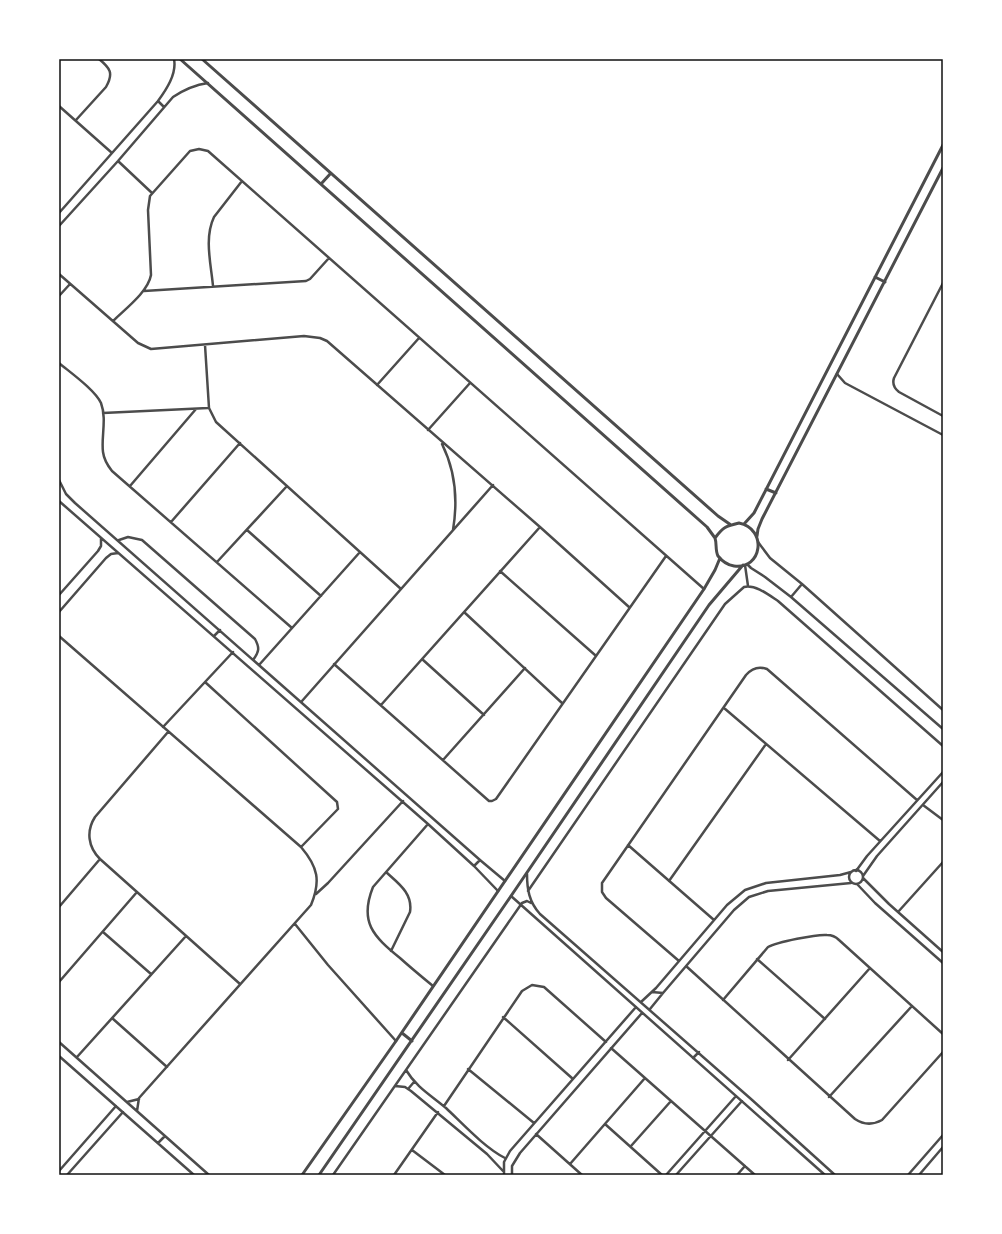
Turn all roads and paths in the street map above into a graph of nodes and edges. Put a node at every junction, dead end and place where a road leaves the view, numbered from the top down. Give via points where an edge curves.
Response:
1 (99, 59) edge
2 (174, 59) edge
3 (180, 59) edge
4 (202, 59) edge
5 (208, 83) junction
6 (158, 101) junction
7 (59, 106) edge
8 (164, 107) junction
9 (76, 120) junction
10 (943, 145) edge
11 (112, 153) junction
12 (118, 161) junction
13 (943, 168) edge
14 (331, 173) junction
15 (242, 181) junction
16 (321, 184) junction
17 (152, 193) junction
18 (59, 213) edge
19 (59, 226) edge
20 (328, 258) junction
21 (59, 274) edge
22 (875, 277) junction
23 (885, 282) junction
24 (943, 283) edge
25 (70, 284) junction
26 (213, 286) junction
27 (144, 291) junction
28 (59, 296) edge
29 (113, 321) junction
30 (419, 338) junction
31 (204, 345) junction
32 (59, 363) edge
33 (837, 374) junction
34 (470, 383) junction
35 (377, 385) junction
36 (209, 408) junction
37 (196, 409) junction
38 (103, 413) junction
39 (943, 416) edge
40 (428, 430) junction
41 (943, 435) edge
42 (441, 442) junction
43 (240, 443) junction
44 (59, 480) edge
45 (130, 486) junction
46 (287, 486) junction
47 (493, 486) junction
48 (766, 489) junction
49 (776, 493) junction
50 (59, 500) edge
51 (171, 522) junction
52 (731, 524) junction
53 (744, 524) junction
54 (540, 527) junction
55 (247, 530) junction
56 (453, 531) junction
57 (757, 536) junction
58 (101, 538) junction
59 (714, 538) junction
60 (119, 540) junction
61 (758, 542) junction
62 (360, 552) junction
63 (118, 553) junction
64 (666, 556) junction
65 (720, 558) junction
66 (217, 562) junction
67 (745, 565) junction
68 (500, 571) junction
69 (802, 584) junction
70 (748, 586) junction
71 (401, 589) junction
72 (704, 589) junction
73 (59, 595) edge
74 (321, 596) junction
75 (791, 597) junction
76 (629, 607) junction
77 (59, 612) edge
78 (464, 612) junction
79 (292, 628) junction
80 (220, 630) junction
81 (59, 636) edge
82 (214, 636) junction
83 (233, 652) junction
84 (595, 655) junction
85 (422, 659) junction
86 (253, 660) junction
87 (334, 664) junction
88 (259, 665) junction
89 (525, 668) junction
90 (206, 682) junction
91 (302, 702) junction
92 (562, 702) junction
93 (381, 705) junction
94 (724, 708) junction
95 (943, 710) edge
96 (484, 715) junction
97 (163, 727) junction
98 (943, 729) edge
99 (168, 732) junction
100 (766, 744) junction
101 (943, 746) edge
102 (443, 760) junction
103 (943, 772) edge
104 (943, 782) edge
105 (917, 800) junction
106 (403, 802) junction
107 (923, 804) junction
108 (943, 820) edge
109 (428, 824) junction
110 (880, 841) junction
111 (628, 845) junction
112 (301, 847) junction
113 (100, 859) junction
114 (480, 860) junction
115 (943, 862) edge
116 (474, 866) junction
117 (856, 870) junction
118 (386, 872) junction
119 (527, 872) junction
120 (851, 872) junction
121 (863, 877) junction
122 (505, 881) junction
123 (669, 881) junction
124 (851, 883) junction
125 (857, 884) junction
126 (498, 891) junction
127 (528, 891) junction
128 (137, 892) junction
129 (316, 894) junction
130 (511, 896) junction
131 (532, 903) junction
132 (521, 905) junction
133 (59, 908) edge
134 (898, 912) junction
135 (714, 920) junction
136 (295, 924) junction
137 (103, 932) junction
138 (186, 936) junction
139 (943, 945) edge
140 (940, 949) junction
141 (390, 951) junction
142 (943, 952) edge
143 (757, 959) junction
144 (679, 961) junction
145 (943, 963) edge
146 (686, 966) junction
147 (602, 967) junction
148 (870, 968) junction
149 (597, 973) junction
150 (151, 974) junction
151 (59, 982) edge
152 (240, 984) junction
153 (433, 986) junction
154 (651, 992) junction
155 (663, 993) junction
156 (723, 1000) junction
157 (641, 1002) junction
158 (912, 1006) junction
159 (636, 1008) junction
160 (650, 1009) junction
161 (642, 1013) junction
162 (503, 1017) junction
163 (112, 1018) junction
164 (825, 1019) junction
165 (402, 1033) junction
166 (943, 1034) edge
167 (396, 1041) junction
168 (412, 1041) junction
169 (59, 1042) edge
170 (606, 1042) junction
171 (611, 1048) junction
172 (698, 1052) junction
173 (943, 1052) edge
174 (59, 1056) edge
175 (76, 1058) junction
176 (693, 1058) junction
177 (788, 1060) junction
178 (167, 1067) junction
179 (468, 1069) junction
180 (406, 1070) junction
181 (645, 1078) junction
182 (573, 1079) junction
183 (414, 1082) junction
184 (395, 1086) junction
185 (408, 1089) junction
186 (736, 1096) junction
187 (829, 1097) junction
188 (139, 1098) junction
189 (671, 1101) junction
190 (742, 1101) junction
191 (127, 1102) junction
192 (116, 1106) junction
193 (444, 1106) junction
194 (137, 1111) junction
195 (123, 1112) junction
196 (438, 1112) junction
197 (534, 1123) junction
198 (605, 1124) junction
199 (705, 1131) junction
200 (474, 1134) junction
201 (536, 1134) junction
202 (943, 1135) edge
203 (165, 1136) junction
204 (711, 1136) junction
205 (470, 1139) junction
206 (158, 1143) junction
207 (631, 1146) junction
208 (943, 1147) edge
209 (412, 1150) junction
210 (505, 1158) junction
211 (570, 1164) junction
212 (745, 1166) junction
213 (59, 1171) edge
214 (504, 1174) edge
215 (67, 1175) edge
216 (194, 1175) edge
217 (210, 1175) edge
218 (302, 1175) edge
219 (319, 1175) edge
220 (333, 1175) edge
221 (394, 1175) edge
222 (445, 1175) edge
223 (512, 1175) edge
224 (582, 1175) edge
225 (662, 1175) edge
226 (666, 1175) edge
227 (676, 1175) edge
228 (738, 1175) edge
229 (755, 1175) edge
230 (825, 1175) edge
231 (835, 1175) edge
232 (908, 1175) edge
233 (919, 1175) edge

1 - 9 street via 109,68 110,81
2 - 6 street via 172,75
3 - 5 street
4 - 14 street
5 - 8 street via 184,89
5 - 16 street
6 - 8 street
6 - 11 street
7 - 9 street
8 - 12 street
9 - 11 street
10 - 22 street
11 - 18 street
12 - 17 street
12 - 19 street
13 - 23 street
14 - 16 street
14 - 52 street via 718,516
15 - 17 street via 208,151 195,149 187,154
15 - 20 street
15 - 26 street via 211,223 209,236
16 - 59 street via 626,453 708,527
17 - 27 street via 148,210 151,275
20 - 26 street via 306,281
20 - 30 street
21 - 25 street
22 - 23 street
22 - 48 street
23 - 33 street
24 - 39 street via 893,383 899,392
25 - 28 street
25 - 29 street
26 - 27 street
27 - 29 street
29 - 31 street via 138,344 151,349
30 - 34 street
30 - 35 street
31 - 35 street via 304,336 320,338 327,341
31 - 36 street
32 - 38 street via 97,396
33 - 41 street via 845,383
33 - 49 street
34 - 40 street
34 - 64 street
35 - 40 street
36 - 37 street
36 - 43 street via 216,422
37 - 38 street
37 - 45 street
38 - 45 street via 103,453 106,463 112,472
40 - 42 street
42 - 47 street
42 - 56 street via 450,463 455,485
43 - 46 street
43 - 51 street
44 - 60 street via 66,494
45 - 51 street
46 - 55 street
46 - 62 street
47 - 54 street
47 - 56 street
48 - 49 street
48 - 53 street via 752,516
49 - 57 street via 760,524
50 - 58 street
51 - 66 street
52 - 53 street
52 - 59 street
53 - 57 street
54 - 68 street
54 - 76 street
55 - 66 street
55 - 74 street
56 - 71 street
57 - 61 street
58 - 63 street
58 - 73 street via 98,551
59 - 65 street
60 - 80 street
60 - 86 street via 128,537 142,540 255,639 259,645 259,652
61 - 67 street via 756,554
61 - 69 street via 770,558
62 - 71 street
62 - 74 street
63 - 77 street via 106,558
63 - 82 street
64 - 72 street
64 - 76 street
65 - 67 street via 730,565
65 - 72 street
66 - 79 street
67 - 70 street
67 - 75 street
67 - 119 street via 709,605
68 - 78 street
68 - 84 street
69 - 75 street
69 - 95 street
70 - 101 street via 778,601
70 - 127 street via 740,589 725,604
71 - 87 street
72 - 122 street
74 - 79 street
75 - 98 street
76 - 84 street
78 - 85 street
78 - 89 street
79 - 88 street
80 - 82 street
80 - 86 street
81 - 97 street
82 - 83 street
83 - 90 street
83 - 106 street
84 - 92 street
85 - 93 street
85 - 96 street
86 - 88 street
87 - 91 street
87 - 93 street
88 - 91 street
89 - 92 street
89 - 96 street
90 - 97 street
90 - 112 street via 337,802 338,809
91 - 114 street
92 - 102 street via 494,801 489,801
93 - 102 street
94 - 100 street
94 - 105 street via 749,672 756,668 767,669
94 - 111 street
96 - 102 street
97 - 99 street
99 - 112 street
99 - 113 street via 93,821 89,834 90,844
100 - 110 street
100 - 123 street
103 - 105 street
104 - 107 street
105 - 110 street
106 - 109 street
106 - 129 street
107 - 108 street
107 - 121 street via 873,861
109 - 116 street
109 - 118 street
110 - 117 street
111 - 123 street
111 - 144 street via 602,883 602,892
112 - 129 street via 315,870
113 - 128 street
113 - 133 street
114 - 116 street
114 - 122 street
115 - 134 street
116 - 126 street
117 - 120 street
117 - 121 street
118 - 141 street via 373,887 368,899 367,912 376,936
118 - 141 street via 405,890 411,906
119 - 127 street
119 - 130 street
120 - 124 street
120 - 135 street via 752,887 738,894
121 - 125 street
121 - 134 street
122 - 126 street
123 - 135 street
124 - 125 street
124 - 146 street via 768,891 749,897 734,910
125 - 145 street
126 - 153 street
127 - 131 street
128 - 137 street
128 - 138 street
129 - 136 street via 311,905
130 - 132 street
130 - 168 street
131 - 132 street via 524,902
131 - 147 street via 540,914
132 - 149 street
132 - 180 street
134 - 140 street
135 - 144 street
136 - 152 street
136 - 167 street
137 - 150 street
137 - 151 street
138 - 150 street
138 - 152 street
139 - 140 street
140 - 142 street
141 - 153 street
143 - 148 street via 768,947 777,943 831,935
143 - 156 street
143 - 164 street
144 - 154 street
146 - 155 street
146 - 156 street
147 - 149 street
147 - 157 street
148 - 158 street
148 - 164 street
149 - 159 street
150 - 163 street
152 - 178 street
153 - 165 street
154 - 155 street
154 - 157 street
155 - 160 street
156 - 177 street
157 - 160 street
158 - 166 street
158 - 187 street
159 - 161 street
159 - 170 street
160 - 172 street
161 - 171 street
161 - 176 street
162 - 170 street via 525,988 532,985 541,986
162 - 179 street
162 - 182 street
163 - 175 street
163 - 178 street
164 - 177 street
165 - 167 street
165 - 168 street
167 - 218 street
168 - 219 street
169 - 175 street
170 - 182 street
171 - 181 street
171 - 201 street
172 - 176 street
172 - 231 street
173 - 187 street via 886,1117 878,1122 860,1122
174 - 192 street
175 - 191 street
176 - 186 street
177 - 187 street
178 - 188 street
179 - 193 street
179 - 197 street
180 - 183 street
180 - 184 street
181 - 189 street
181 - 198 street
182 - 197 street
183 - 185 street
183 - 193 street
184 - 185 street
184 - 220 street
185 - 196 street
186 - 190 street
186 - 199 street
188 - 191 street
188 - 194 street
189 - 199 street
189 - 207 street
190 - 204 street
190 - 230 street
191 - 194 street
192 - 195 street
192 - 213 street
193 - 200 street
194 - 203 street
195 - 206 street
195 - 215 street
196 - 205 street
196 - 209 street
197 - 210 street
198 - 207 street
198 - 211 street
199 - 204 street
199 - 226 street
200 - 205 street
200 - 210 street
201 - 211 street
201 - 223 street via 516,1157
202 - 232 street
203 - 206 street
203 - 217 street
204 - 212 street
204 - 227 street
205 - 214 street via 496,1162
206 - 216 street
207 - 225 street
208 - 233 street
209 - 221 street
209 - 222 street
210 - 214 street
211 - 224 street
212 - 228 street
212 - 229 street

